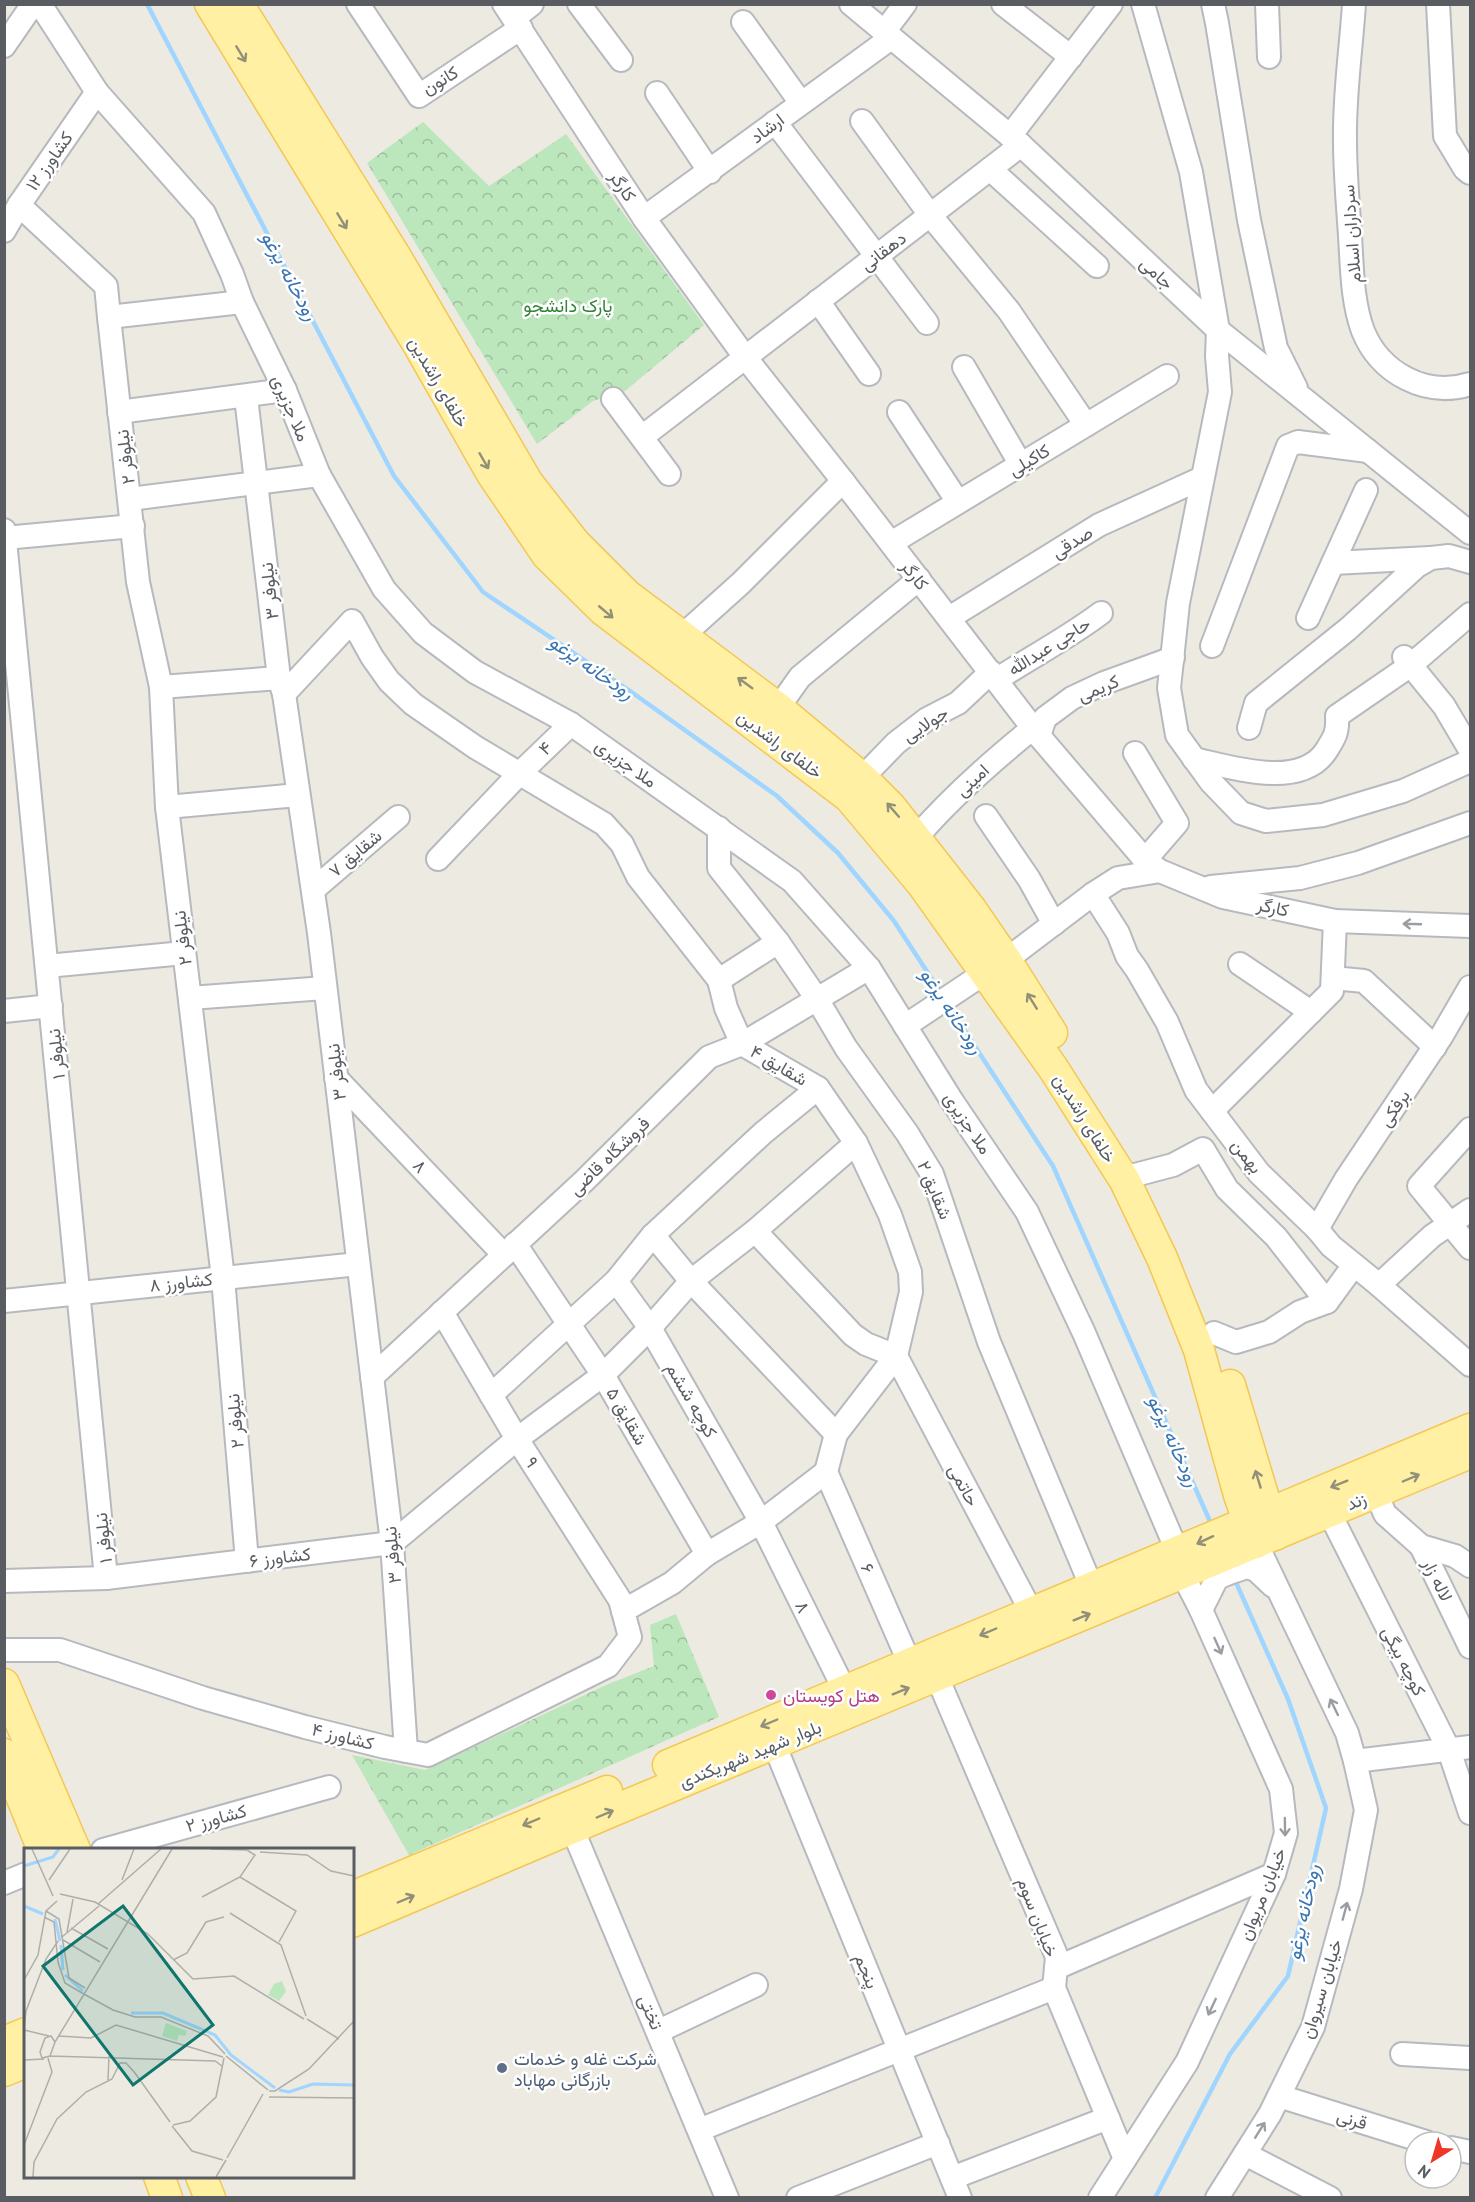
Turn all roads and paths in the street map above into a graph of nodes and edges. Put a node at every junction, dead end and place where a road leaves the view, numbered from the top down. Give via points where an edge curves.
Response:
1 (33, 4) edge
2 (40, 4) edge
3 (210, 4) edge
4 (238, 4) edge
5 (358, 4) edge
6 (532, 4) edge
7 (579, 4) edge
8 (851, 4) edge
9 (905, 4) edge
10 (1003, 4) edge
11 (1111, 4) edge
12 (1143, 4) edge
13 (1213, 4) edge
14 (1267, 4) edge
15 (1354, 4) edge
16 (1438, 4) edge
17 (513, 17) edge
18 (743, 22) dead end
19 (887, 35) junction
20 (4, 46) edge
21 (1071, 57) junction
22 (1269, 57) dead end
23 (621, 60) dead end
24 (97, 92) junction
25 (657, 93) dead end
26 (801, 103) junction
27 (862, 121) dead end
28 (775, 122) junction
29 (1016, 141) junction
30 (990, 169) junction
31 (710, 172) junction
32 (1470, 173) edge
33 (19, 205) junction
34 (930, 215) junction
35 (644, 218) junction
36 (4, 231) edge
37 (875, 257) junction
38 (1097, 266) dead end
39 (818, 301) junction
40 (242, 302) junction
41 (109, 317) junction
42 (927, 323) dead end
43 (1218, 330) junction
44 (745, 357) junction
45 (964, 367) dead end
46 (869, 374) dead end
47 (1167, 376) dead end
48 (1470, 384) edge
49 (285, 390) junction
50 (1300, 396) junction
51 (246, 397) junction
52 (613, 399) dead end
53 (119, 412) junction
54 (899, 412) dead end
55 (1086, 425) junction
56 (642, 437) junction
57 (1368, 451) junction
58 (1021, 465) junction
59 (669, 474) dead end
60 (319, 475) junction
61 (1202, 478) junction
62 (843, 481) junction
63 (257, 484) junction
64 (1366, 490) dead end
65 (130, 499) junction
66 (958, 502) junction
67 (133, 526) junction
68 (4, 530) edge
69 (1470, 533) edge
70 (5, 538) edge
71 (891, 543) junction
72 (1431, 558) junction
73 (1470, 562) edge
74 (1333, 563) junction
75 (919, 579) junction
76 (1101, 613) dead end
77 (1470, 614) edge
78 (949, 618) junction
79 (1308, 618) dead end
80 (681, 637) junction
81 (1212, 646) dead end
82 (1173, 658) junction
83 (1407, 661) junction
84 (993, 676) junction
85 (281, 686) junction
86 (161, 687) junction
87 (778, 708) junction
88 (571, 724) junction
89 (1249, 728) dead end
90 (1036, 732) junction
91 (1470, 750) edge
92 (1135, 753) dead end
93 (1194, 759) junction
94 (1470, 761) edge
95 (520, 773) junction
96 (861, 778) junction
97 (298, 795) junction
98 (167, 807) junction
99 (986, 816) dead end
100 (398, 817) dead end
101 (1470, 823) edge
102 (719, 828) junction
103 (916, 838) junction
104 (438, 859) dead end
105 (1152, 866) junction
106 (1201, 888) junction
107 (313, 890) junction
108 (1093, 894) junction
109 (1335, 921) junction
110 (1054, 924) junction
111 (1470, 926) edge
112 (778, 942) junction
113 (184, 953) junction
114 (1240, 964) dead end
115 (47, 966) junction
116 (996, 966) junction
117 (869, 968) junction
118 (1333, 978) junction
119 (719, 980) junction
120 (1470, 987) edge
121 (325, 988) junction
122 (190, 998) junction
123 (817, 999) junction
124 (51, 1006) junction
125 (4, 1011) edge
126 (1311, 1012) junction
127 (905, 1026) junction
128 (742, 1044) junction
129 (1435, 1047) junction
130 (336, 1078) junction
131 (818, 1088) junction
132 (1212, 1111) junction
133 (1470, 1129) edge
134 (856, 1143) junction
135 (1135, 1175) junction
136 (1470, 1210) edge
137 (1451, 1225) junction
138 (1317, 1229) junction
139 (755, 1231) junction
140 (653, 1235) junction
141 (1470, 1248) edge
142 (509, 1250) junction
143 (358, 1264) junction
144 (1354, 1265) junction
145 (223, 1278) junction
146 (616, 1281) junction
147 (691, 1281) junction
148 (1379, 1285) junction
149 (79, 1292) junction
150 (4, 1301) edge
151 (1327, 1302) junction
152 (442, 1312) junction
153 (570, 1325) junction
154 (650, 1328) junction
155 (1214, 1333) junction
156 (896, 1356) junction
157 (1470, 1365) edge
158 (603, 1375) junction
159 (372, 1377) junction
160 (491, 1395) junction
161 (1470, 1429) edge
162 (836, 1434) junction
163 (517, 1439) junction
164 (1470, 1453) edge
165 (826, 1472) junction
166 (1376, 1493) junction
167 (1329, 1512) junction
168 (761, 1522) junction
169 (1253, 1536) junction
170 (392, 1544) junction
171 (1421, 1546) junction
172 (707, 1554) junction
173 (247, 1561) junction
174 (1180, 1564) junction
175 (1470, 1566) edge
176 (106, 1578) junction
177 (4, 1581) edge
178 (1092, 1588) junction
179 (1201, 1610) junction
180 (623, 1611) junction
181 (1032, 1613) junction
182 (1470, 1647) edge
183 (4, 1650) edge
184 (910, 1664) junction
185 (937, 1677) junction
186 (4, 1684) edge
187 (845, 1691) junction
188 (4, 1722) edge
189 (774, 1744) junction
190 (1460, 1748) edge
191 (406, 1751) junction
192 (4, 1754) edge
193 (1355, 1761) junction
194 (329, 1787) dead end
195 (4, 1798) edge
196 (1470, 1813) edge
197 (572, 1828) junction
198 (42, 1848) edge
199 (55, 1848) edge
200 (74, 1848) edge
201 (110, 1848) edge
202 (24, 1849) edge
203 (1274, 1874) junction
204 (24, 1875) edge
205 (4, 1883) edge
206 (354, 1896) edge
207 (354, 1921) edge
208 (1055, 1978) junction
209 (756, 1985) dead end
210 (659, 2031) junction
211 (24, 2039) edge
212 (900, 2050) junction
213 (1402, 2054) dead end
214 (1470, 2058) edge
215 (16, 2061) edge
216 (1279, 2096) junction
217 (1108, 2118) junction
218 (699, 2130) junction
219 (1403, 2135) edge
220 (938, 2143) junction
221 (1245, 2154) junction
222 (1125, 2159) junction
223 (160, 2178) edge
224 (174, 2178) edge
225 (188, 2178) edge
226 (202, 2178) edge
227 (956, 2188) edge
228 (167, 2198) edge
229 (181, 2198) edge
230 (196, 2198) edge
231 (210, 2198) edge
232 (727, 2198) edge
233 (798, 2198) edge
234 (1100, 2198) edge
235 (1217, 2198) edge
236 (1330, 2198) edge

1 - 20 street
2 - 24 street, ملا جزیری
3 -> 116 main road, خلفای راشدین via 419,346 492,474 548,555 603,610 849,797
4 - 80 main road via 396,257 528,483 575,543 627,595
5 - 17 street, کانون via 419,96
6 - 17 street
7 - 23 street
8 - 19 street, جامی
9 - 19 street, ارشاد
10 - 21 street
11 - 21 street, دهقانی
12 - 43 street via 1191,172
13 - 50 street via 1249,220 1276,348
14 - 22 street
15 - 48 street, سرداران اسلام via 1345,140 1352,272 1363,331 1378,357 1398,375 1429,387
16 - 32 street via 1446,136
17 - 35 street, کارگر
18 - 26 street
19 - 26 street, ارشاد
19 - 29 street, جامی
21 - 29 street, دهقانی
24 - 33 street, کشاورز ۱۲
24 - 40 street, ملا جزیری via 204,213
25 - 31 street
26 - 28 street, ارشاد
27 - 34 street
28 - 31 street, ارشاد
28 - 37 street
29 - 30 street, دهقانی
29 - 43 street, جامی
30 - 34 street, دهقانی
30 - 38 street
31 - 35 street, ارشاد
33 - 36 street, کشاورز ۱۲
33 - 41 street, نیلوفر ۲ via 106,286
34 - 37 street, دهقانی
34 - 55 street via 1009,312
35 - 44 street, کارگر
37 - 39 street, دهقانی
37 - 42 street
39 - 44 street, دهقانی
39 - 46 street
40 - 41 street
40 - 49 street, ملا جزیری
41 - 53 street, نیلوفر ۲
43 - 50 street, جامی
43 - 61 street via 1220,392
44 - 56 street, دهقانی
44 - 62 street, کارگر
45 - 58 street
47 - 55 street, کاکیلی
49 - 51 street
49 - 60 street, ملا جزیری
50 - 57 street, جامی
51 - 53 street
51 - 63 street, نیلوفر ۳
52 - 56 street
53 - 65 street, نیلوفر ۲
54 - 66 street
55 - 58 street, کاکیلی
56 - 59 street
57 - 69 street, جامی
57 - 81 street via 1298,442 1288,446
58 - 66 street, کاکیلی
60 - 63 street
60 - 88 street, ملا جزیری via 384,589 423,633 475,672
61 - 78 street, صدقی via 1099,525
61 - 82 street via 1178,603
62 - 71 street, کارگر
62 - 80 street
63 - 65 street
63 - 85 street, نیلوفر ۳
64 - 74 street
65 - 67 street, نیلوفر ۲
66 - 71 street, کاکیلی
67 - 70 street
67 - 86 street, نیلوفر ۲ via 138,582
68 - 70 street, نیلوفر ۱
70 - 115 street, نیلوفر ۱
71 - 75 street, کارگر
72 - 73 street via 1449,556
72 - 74 street
72 - 89 street via 1256,703
74 - 79 street
75 - 78 street, کارگر
75 - 87 street via 800,677
76 - 84 street, حاجی عبدالله via 1078,631
77 - 83 street
78 - 84 street, کارگر
87 -> 80 main road
82 - 90 street, کریمی via 1072,699 1045,718
82 - 93 street via 1169,688 1177,735
83 - 91 street via 1444,706
83 - 93 street via 1337,716 1338,732 1320,760 1306,767 1284,773 1258,772
84 - 90 street, کارگر
84 - 96 street, جولایی via 958,704 927,719
85 - 86 street
85 - 95 street, شقایق ۴ via 352,621 389,681 413,704
85 - 97 street, نیلوفر ۳
86 - 98 street, نیلوفر ۲
87 - 96 main road
88 - 95 street, ۴
88 - 102 street, ملا جزیری
90 - 103 street, امینی via 967,785
90 - 105 street, کارگر
92 - 105 street via 1177,823
93 - 94 street via 1210,782 1241,813 1266,821 1323,815 1403,791
95 - 104 street, ۴
95 - 119 street, شقایق ۴ via 604,824 622,843 639,877
103 -> 96 main road
97 - 98 street
97 - 107 street, نیلوفر ۳
98 - 113 street, نیلوفر ۲
99 - 110 street
100 - 107 street, شقایق ۷
101 - 106 street via 1359,863 1300,878
102 - 112 street, شقایق ۲ via 719,868
102 - 117 street, ملا جزیری via 792,881
103 - 116 main road via 971,909
105 - 106 street, کارگر
105 - 108 street via 1118,878
106 - 109 street, کارگر via 1224,897
107 - 121 street, نیلوفر ۳
108 - 110 street
108 - 132 street, بهمن via 1167,1022 1196,1090
111 -> 109 street, کارگر
109 - 118 street
110 - 116 street
112 - 119 street
112 - 123 street, شقایق ۲
113 - 115 street
113 - 122 street, نیلوفر ۲
114 - 126 street
115 - 124 street, نیلوفر ۱
116 - 127 street
135 -> 116 main road via 1077,1072
116 - 169 main road, خلفای راشدین via 1053,1068 1130,1191 1162,1258 1199,1350
117 - 123 street, فروشگاه قاضی
117 - 127 street, ملا جزیری
118 - 126 street via 1332,991
118 - 129 street via 1364,981
119 - 128 street, شقایق ۴
120 - 129 street, برفکی
121 - 122 street
121 - 130 street, نیلوفر ۳
122 - 145 street, نیلوفر ۲
123 - 128 street, فروشگاه قاضی
123 - 178 street, شقایق ۲ via 932,1174 989,1342
124 - 125 street
124 - 149 street, نیلوفر ۱
126 - 132 street
127 - 174 street, ملا جزیری via 1027,1212 1089,1344
128 - 131 street, شقایق ۴
128 - 142 street, فروشگاه قاضی via 709,1057
129 - 138 street, برفکی
130 - 142 street, ۸
130 - 143 street, نیلوفر ۳
131 - 134 street, شقایق ۴
131 - 140 street
132 - 138 street, بهمن via 1260,1173
133 - 137 street via 1419,1186
134 - 139 street
134 - 156 street, شقایق ۴ via 890,1215 910,1272 911,1292
135 - 151 street via 1173,1165 1203,1149 1227,1189 1276,1237
135 - 155 main road
136 - 137 street
137 - 141 street
137 - 148 street via 1432,1236
138 - 144 street, بهمن
139 - 147 street
139 - 156 street via 853,1335
140 - 146 street
140 - 147 street
142 - 152 street, فروشگاه قاضی
142 - 153 street, شقایق ۵
143 - 145 street, کشاورز ۸
143 - 159 street, نیلوفر ۳
144 - 148 street, بهمن
144 - 151 street
145 - 149 street, کشاورز ۸
145 - 173 street, نیلوفر ۲
146 - 153 street
146 - 154 street, کوچه ششم
147 - 154 street
147 - 162 street
148 - 157 street, بهمن
149 - 150 street, کشاورز ۸
149 - 176 street, نیلوفر ۱
151 - 155 street via 1300,1312 1269,1332 1236,1342
152 - 159 street, فروشگاه قاضی
152 - 160 street, ۹
153 - 158 street, شقایق ۵
153 - 160 street
154 - 158 street
154 - 168 street, کوچه ششم
169 -> 155 main road
156 - 162 street, شقایق ۴
156 - 181 street, حاتمی
158 - 163 street
158 - 172 street, شقایق ۵
159 - 170 street, نیلوفر ۳
160 - 163 street, ۹
161 -> 169 main road, زند
162 - 165 street, شقایق ۴
163 - 170 street
163 - 180 street, ۹ via 620,1600
166 -> 164 main road, زند
165 - 168 street
165 - 184 street, ۶
166 - 167 main road, زند
166 - 171 street via 1385,1514
167 - 169 main road, زند
167 - 190 street, کوچه بیگی
168 - 172 street
168 - 187 street, ۸
169 - 174 main road
169 - 179 street via 1217,1578
193 -> 169 street, خیابان سیروان via 1347,1733
170 - 173 street, کشاورز ۶
170 - 191 street, نیلوفر ۳
171 - 175 street via 1455,1556
171 - 182 street, لاله زار
172 - 180 street via 672,1583
173 - 176 street, کشاورز ۶
174 - 178 main road, بلوار شهید شهریکندی
174 - 179 street, خیابان مریوان
185 -> 174 main road, بلوار شهید شهریکندی
176 - 177 street, کشاورز ۶
178 - 181 main road, بلوار شهید شهریکندی
179 -> 203 street, خیابان مریوان via 1281,1789 1286,1833
180 - 191 street, کشاورز ۴ via 630,1637 608,1666 428,1755
181 -> 184 main road, بلوار شهید شهریکندی
183 - 191 street, کشاورز ۴ via 60,1650 248,1711
184 - 187 main road, بلوار شهید شهریکندی
189 -> 185 main road, بلوار شهید شهریکندی
185 - 208 street, خیابان سوم via 1057,1957
186 - 200 main road
187 -> 206 main road, بلوار شهید شهریکندی
188 - 199 main road
197 -> 189 main road, بلوار شهید شهریکندی
189 - 212 street, پنجم
190 - 193 street
190 - 196 street, کوچه بیگی
192 - 198 main road
216 -> 193 street, خیابان سیروان via 1313,2027 1351,1889 1366,1810
194 - 201 street, کشاورز ۲
195 - 202 main road
207 -> 197 main road, بلوار شهید شهریکندی
197 - 210 street, تختی
203 - 208 street
203 -> 222 street, خیابان مریوان via 1187,2062
204 - 205 street
208 - 212 street
208 - 217 street, خیابان سوم
209 - 210 street
210 - 218 street, تختی
211 - 215 main road
212 - 218 street
212 - 220 street, پنجم
213 - 214 street
216 - 219 street, قرنی
221 -> 216 street, خیابان سیروان
217 - 222 street, خیابان سوم
217 - 227 street
218 - 232 street, تختی
220 - 227 street, پنجم
220 - 233 street
221 - 235 street, خیابان سیروان
221 - 236 street
222 - 234 street, خیابان مریوان
223 - 228 main road
224 - 229 main road
225 - 230 main road
226 - 231 main road

